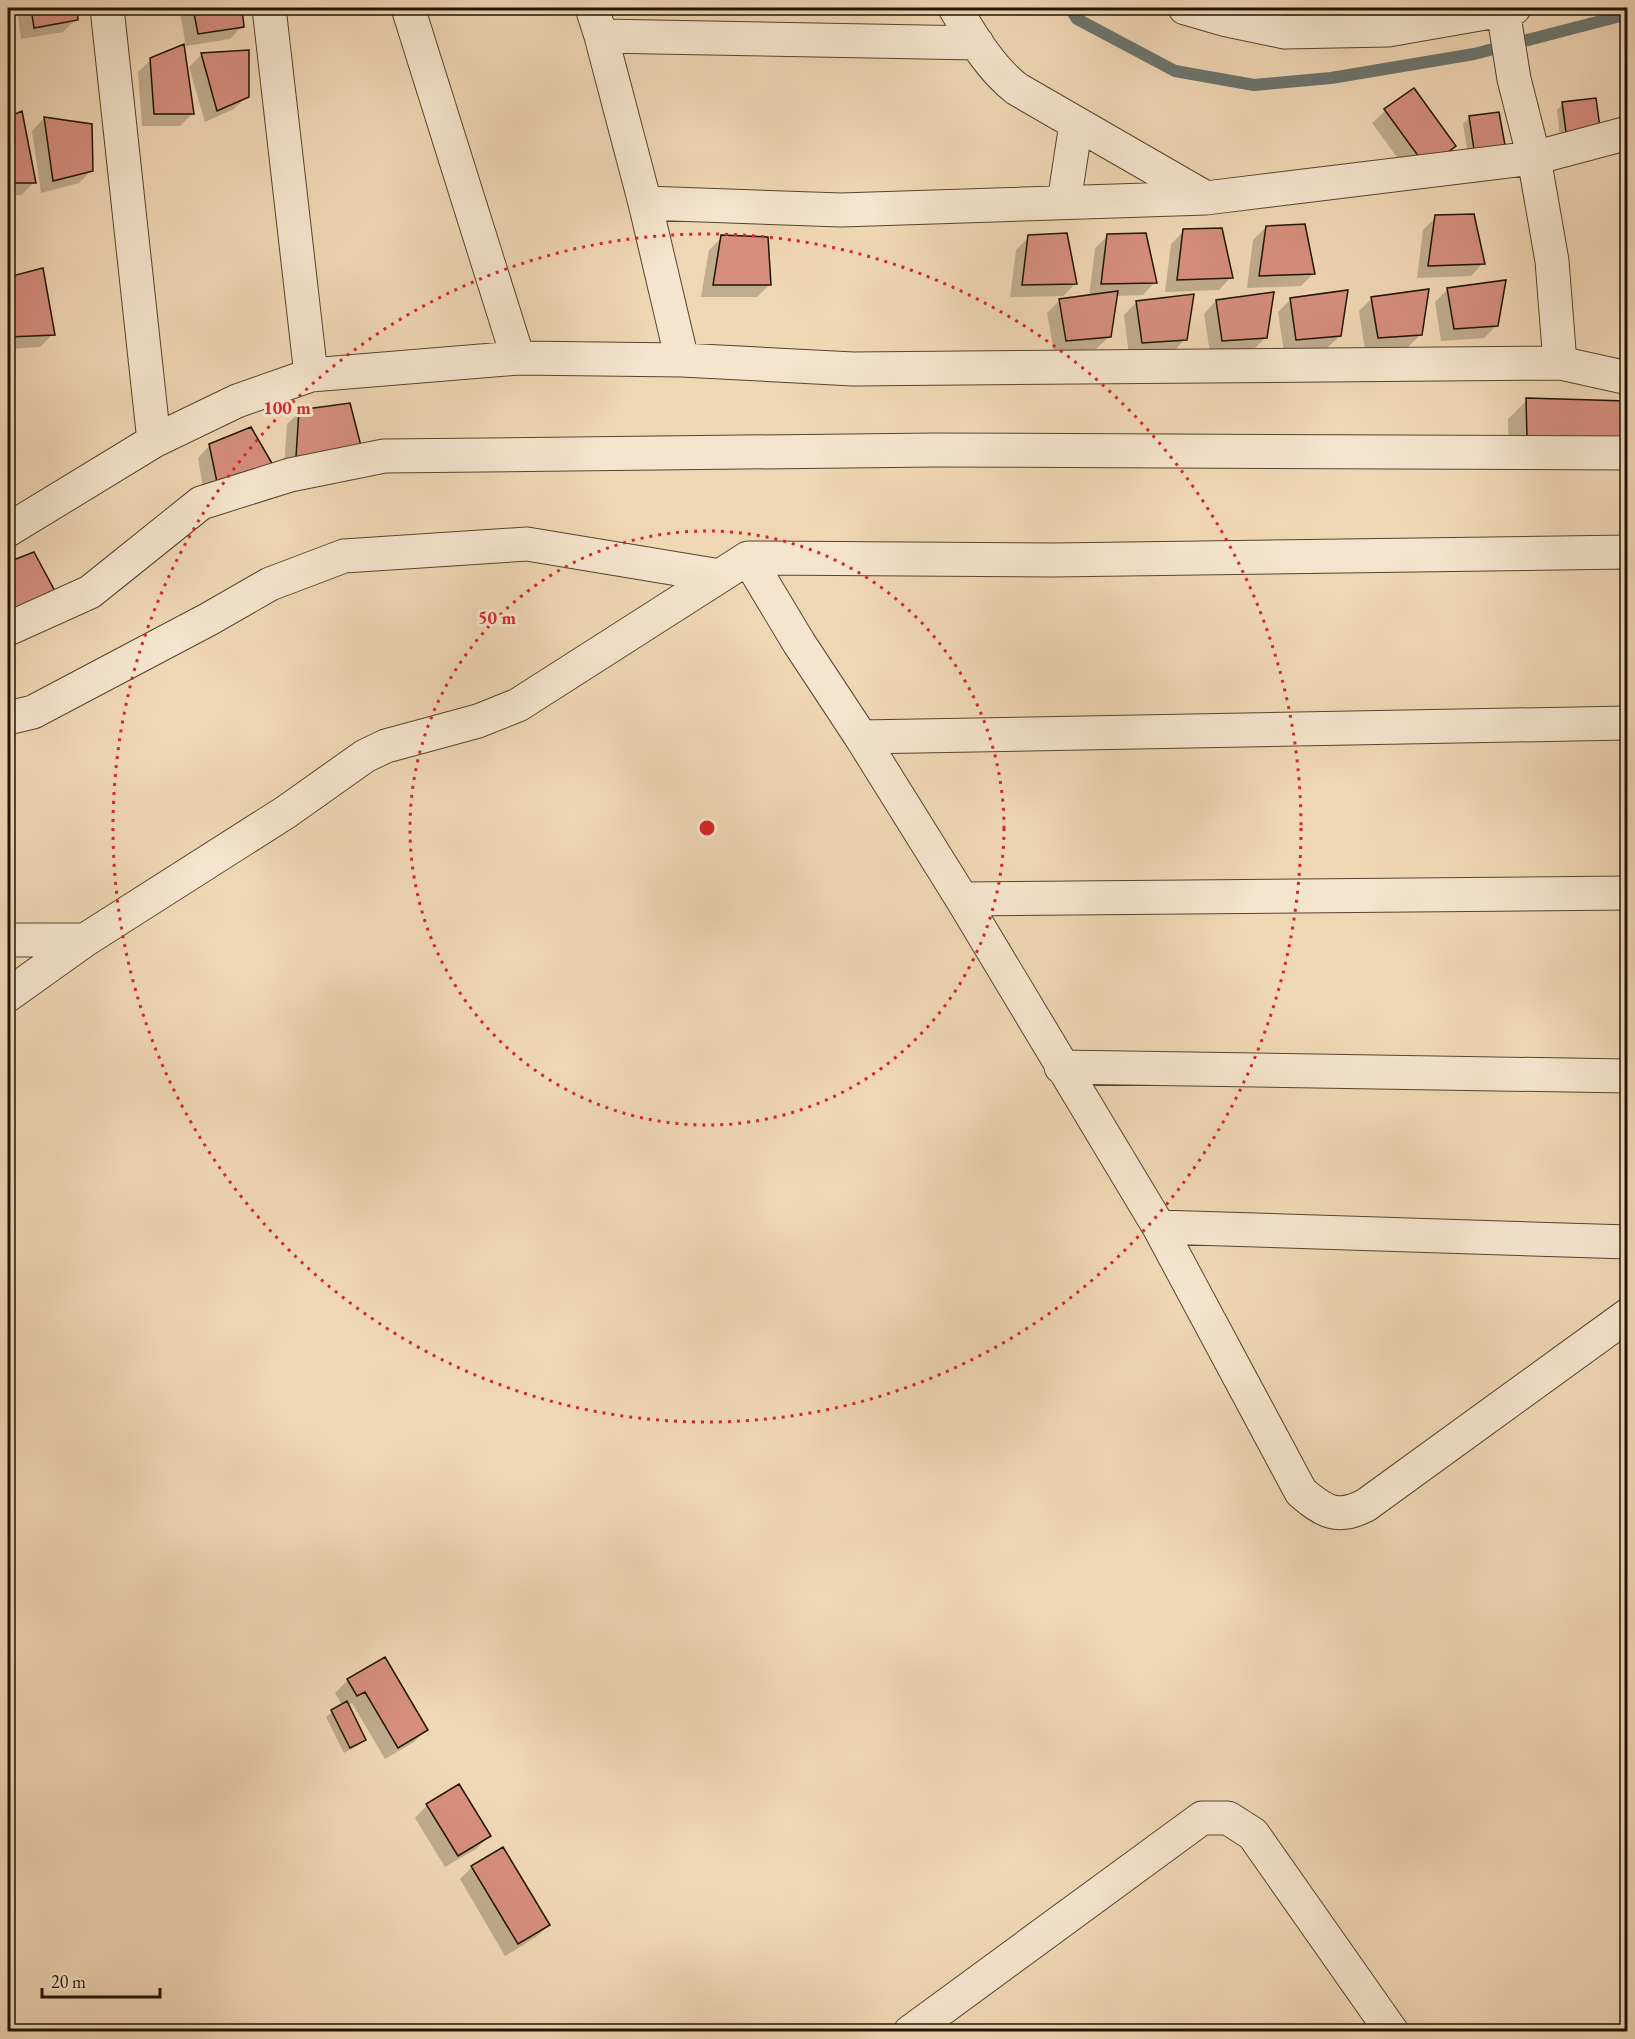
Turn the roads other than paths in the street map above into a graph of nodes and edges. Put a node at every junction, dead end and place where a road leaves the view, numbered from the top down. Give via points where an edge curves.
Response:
1 (107, 8) edge
2 (269, 8) edge
3 (408, 8) edge
4 (955, 8) edge
5 (1185, 8) edge
6 (1507, 13) edge
7 (597, 22) edge
8 (976, 43) junction
9 (1076, 124) junction
10 (1628, 133) edge
11 (1534, 158) junction
12 (1206, 198) junction
13 (1064, 202) junction
14 (645, 203) junction
15 (518, 357) junction
16 (682, 360) junction
17 (1560, 363) junction
18 (311, 375) junction
19 (1628, 378) edge
20 (154, 441) junction
21 (1628, 453) edge
22 (8, 530) edge
23 (1628, 552) edge
24 (748, 558) junction
25 (720, 576) junction
26 (8, 629) edge
27 (8, 718) edge
28 (1628, 723) edge
29 (861, 737) junction
30 (1628, 893) edge
31 (962, 899) junction
32 (8, 940) edge
33 (85, 940) junction
34 (8, 995) edge
35 (1061, 1067) junction
36 (1628, 1076) edge
37 (1159, 1227) junction
38 (1628, 1242) edge
39 (1628, 1315) edge
40 (910, 2031) edge
41 (1392, 2031) edge

1 - 20 street
2 - 18 street
3 - 15 street
4 - 8 street
5 - 6 street via 1285,32 1388,30
6 - 11 street via 1514,79
7 - 8 street
7 - 14 street
8 - 9 street via 1011,85
9 - 12 street
9 - 13 street
10 - 11 street
11 - 12 street
11 - 17 street via 1551,261
12 - 13 street
13 - 14 street via 841,210
14 - 16 street
15 - 16 street
15 - 18 street
16 - 17 street via 853,369
17 - 19 street
18 - 20 street via 237,401
20 - 22 street
21 - 26 street via 935,450 384,456 290,476 201,503 90,592
23 - 24 street via 1054,560
24 - 25 street
24 - 29 street
25 - 27 street via 527,544 344,556 270,584 33,712
25 - 33 street via 518,705 365,756 286,812
28 - 29 street
29 - 31 street
30 - 31 street
31 - 35 street
32 - 33 street
33 - 34 street
35 - 36 street
35 - 37 street
37 - 38 street
37 - 39 street via 1301,1492 1318,1507 1335,1513 1352,1513 1366,1504
40 - 41 street via 1202,1818 1228,1818 1253,1834

